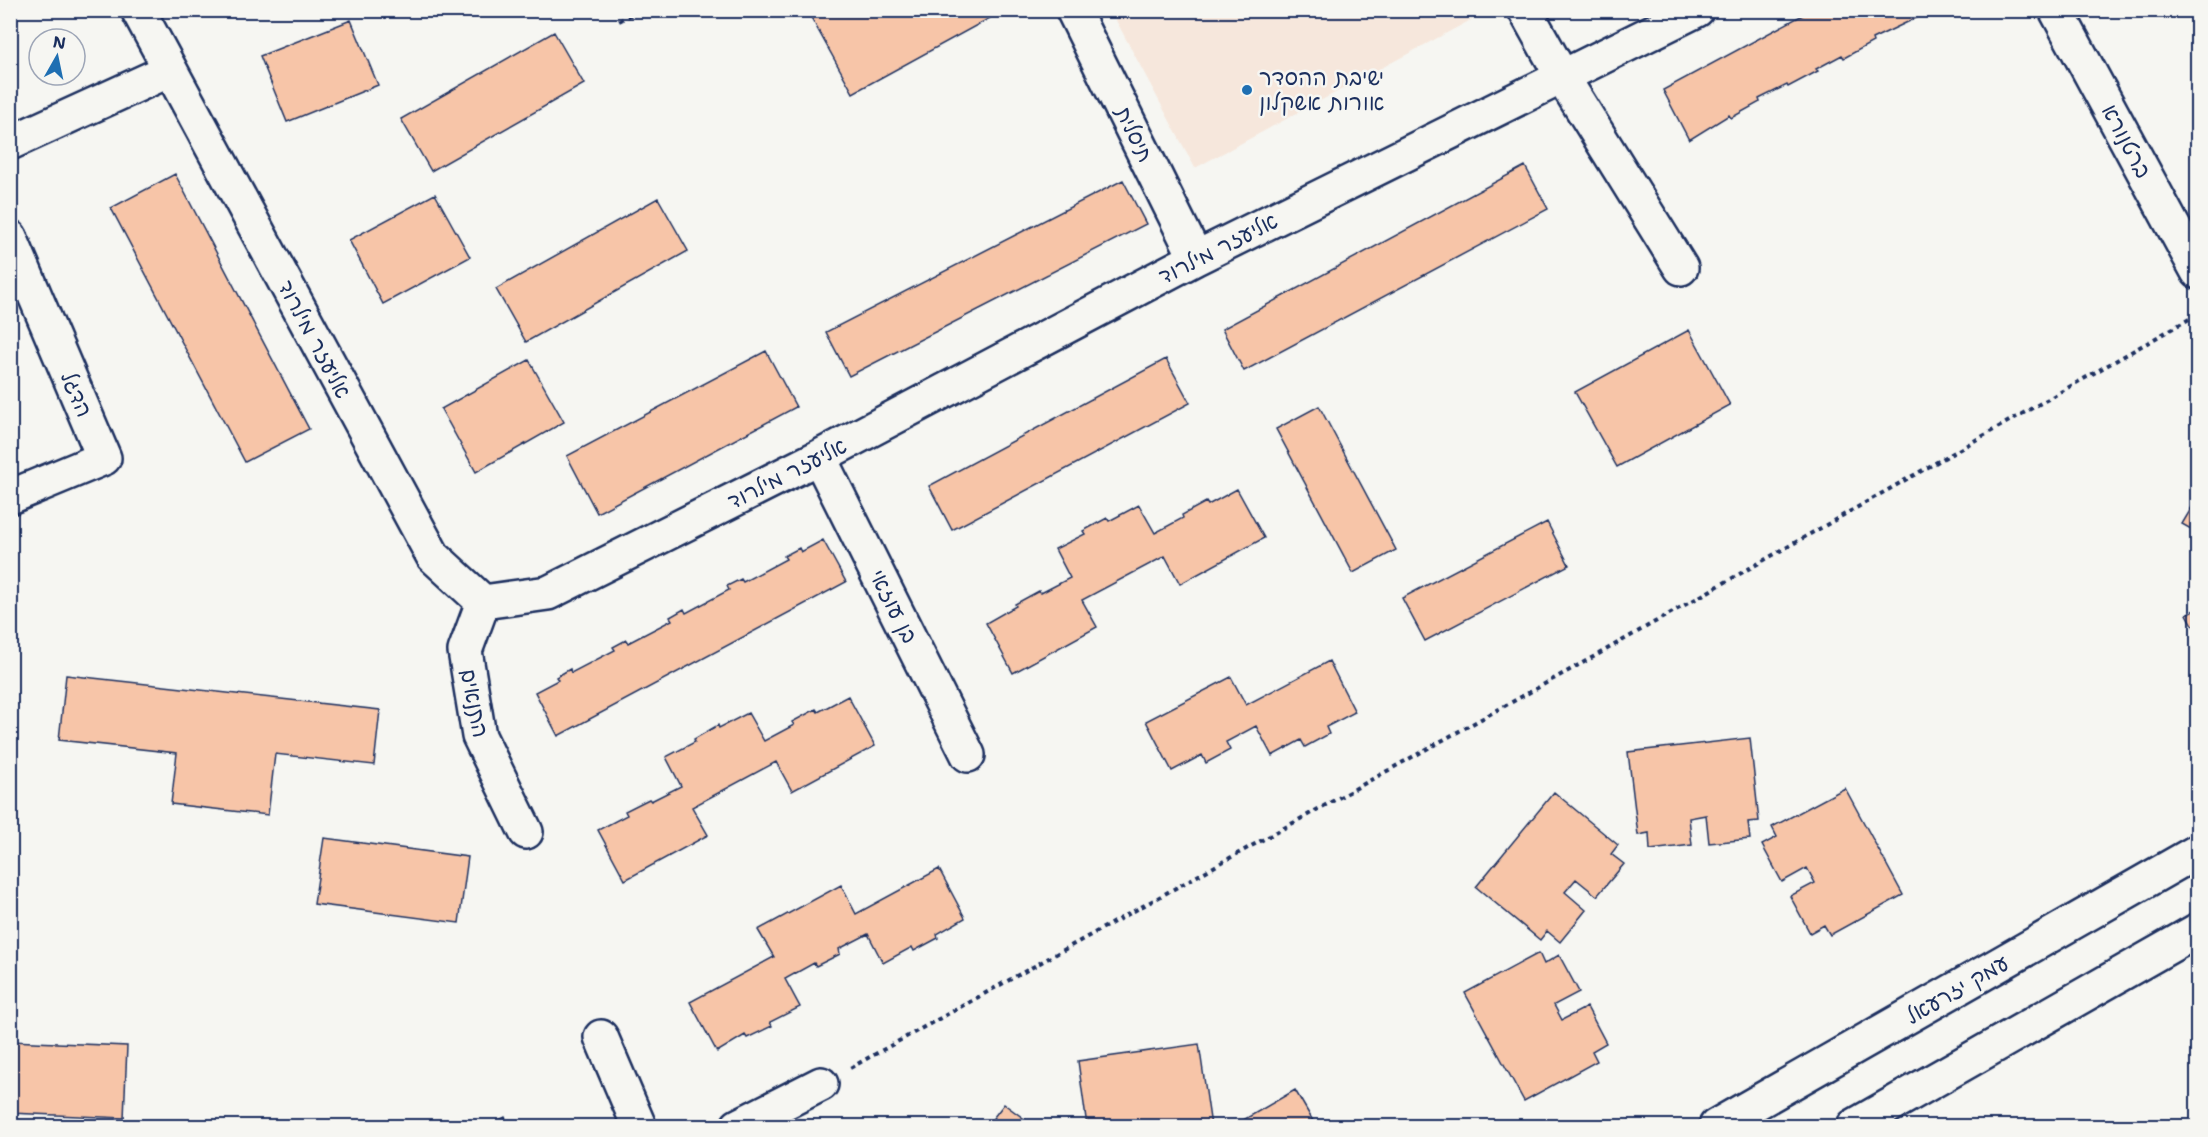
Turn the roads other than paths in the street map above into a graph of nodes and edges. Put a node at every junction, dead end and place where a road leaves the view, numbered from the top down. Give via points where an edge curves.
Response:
1 (138, 10) edge
2 (1073, 10) edge
3 (1525, 10) edge
4 (1697, 10) edge
5 (2056, 10) edge
6 (170, 70) junction
7 (1563, 78) junction
8 (10, 142) edge
9 (10, 237) edge
10 (1196, 258) junction
11 (1681, 268) dead end
12 (2198, 272) edge
13 (819, 457) junction
14 (10, 497) edge
15 (483, 602) junction
16 (968, 755) dead end
17 (526, 832) dead end
18 (2198, 851) edge
19 (2198, 930) edge
20 (601, 1037) dead end
21 (821, 1084) road end
22 (639, 1126) edge
23 (738, 1126) edge
24 (1716, 1126) edge
25 (1854, 1126) edge

1 - 6 street, אליעזר מילרוד
2 - 10 street, תיסלית
3 - 7 street
4 - 7 street, אליעזר מילרוד
5 - 12 street, ברטנורא
6 - 8 street
6 - 15 street, אליעזר מילרוד via 433,556
7 - 10 street, אליעזר מילרוד
7 - 11 street
9 - 14 street, הדגל via 104,458
10 - 13 street, אליעזר מילרוד
13 - 15 street, אליעזר מילרוד via 548,593
13 - 16 street, בן עוזאי
15 - 17 street, התנאים via 465,651 479,736
18 - 24 street, עמק יזרעאל
19 - 25 street
20 - 22 street
21 - 23 street

